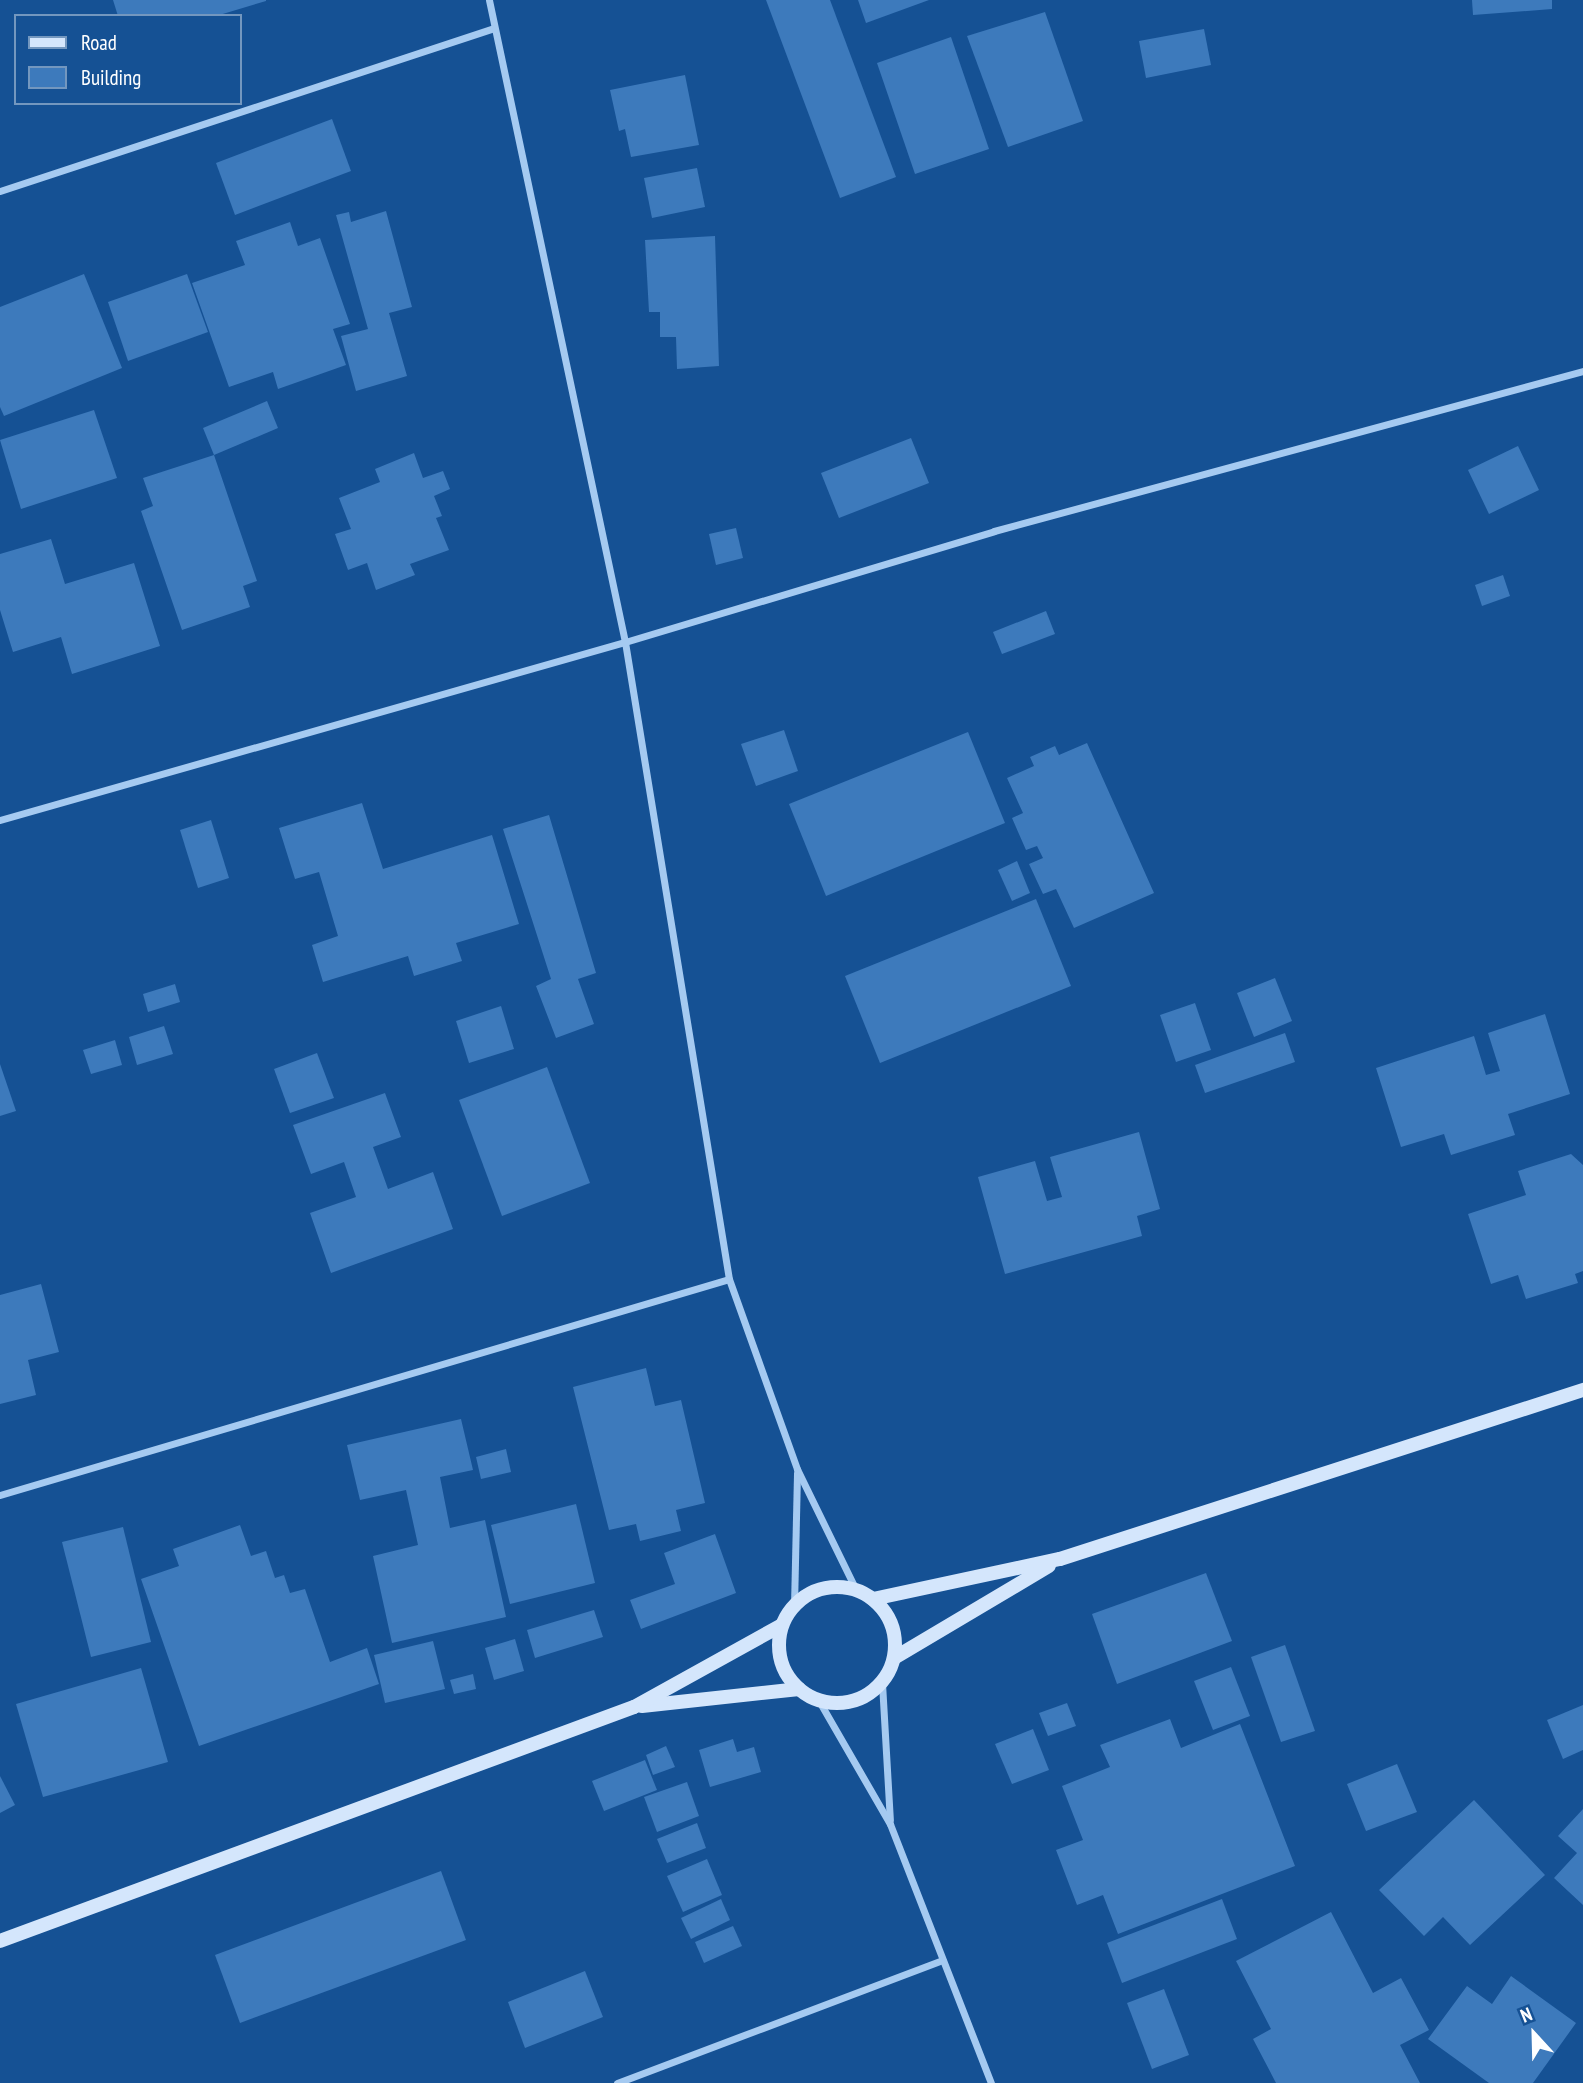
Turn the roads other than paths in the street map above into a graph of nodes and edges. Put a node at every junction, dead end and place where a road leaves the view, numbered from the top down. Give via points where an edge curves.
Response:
1 (489, 0) edge
2 (494, 28) junction
3 (0, 191) edge
4 (1583, 371) edge
5 (625, 642) junction
6 (0, 820) edge
7 (729, 1279) junction
8 (1583, 1390) edge
9 (797, 1469) junction
10 (0, 1495) edge
11 (1060, 1559) junction
12 (856, 1590) junction
13 (873, 1599) junction
14 (794, 1606) junction
15 (782, 1625) junction
16 (894, 1658) junction
17 (882, 1683) junction
18 (799, 1689) junction
19 (819, 1701) junction
20 (634, 1707) junction
21 (890, 1824) junction
22 (0, 1941) edge
23 (943, 1961) junction
24 (617, 2083) edge
25 (990, 2083) edge

1 - 2 street
2 - 3 street
2 - 5 street
4 - 5 street via 994,531
5 - 6 street
5 - 7 street
7 - 9 street
7 - 10 street
8 - 11 street
9 - 12 street
9 - 14 street
11 - 13 street
11 - 16 street
12 - 13 street
12 - 14 street via 834,1587 812,1593
13 - 16 street via 888,1615 895,1636
14 - 15 street
15 - 18 street via 781,1660
15 - 20 street
16 - 17 street
17 - 19 street via 864,1697 842,1703
17 - 21 street
18 - 19 street
18 - 20 street
19 - 21 street
20 - 22 street
21 - 23 street
23 - 24 street
23 - 25 street

